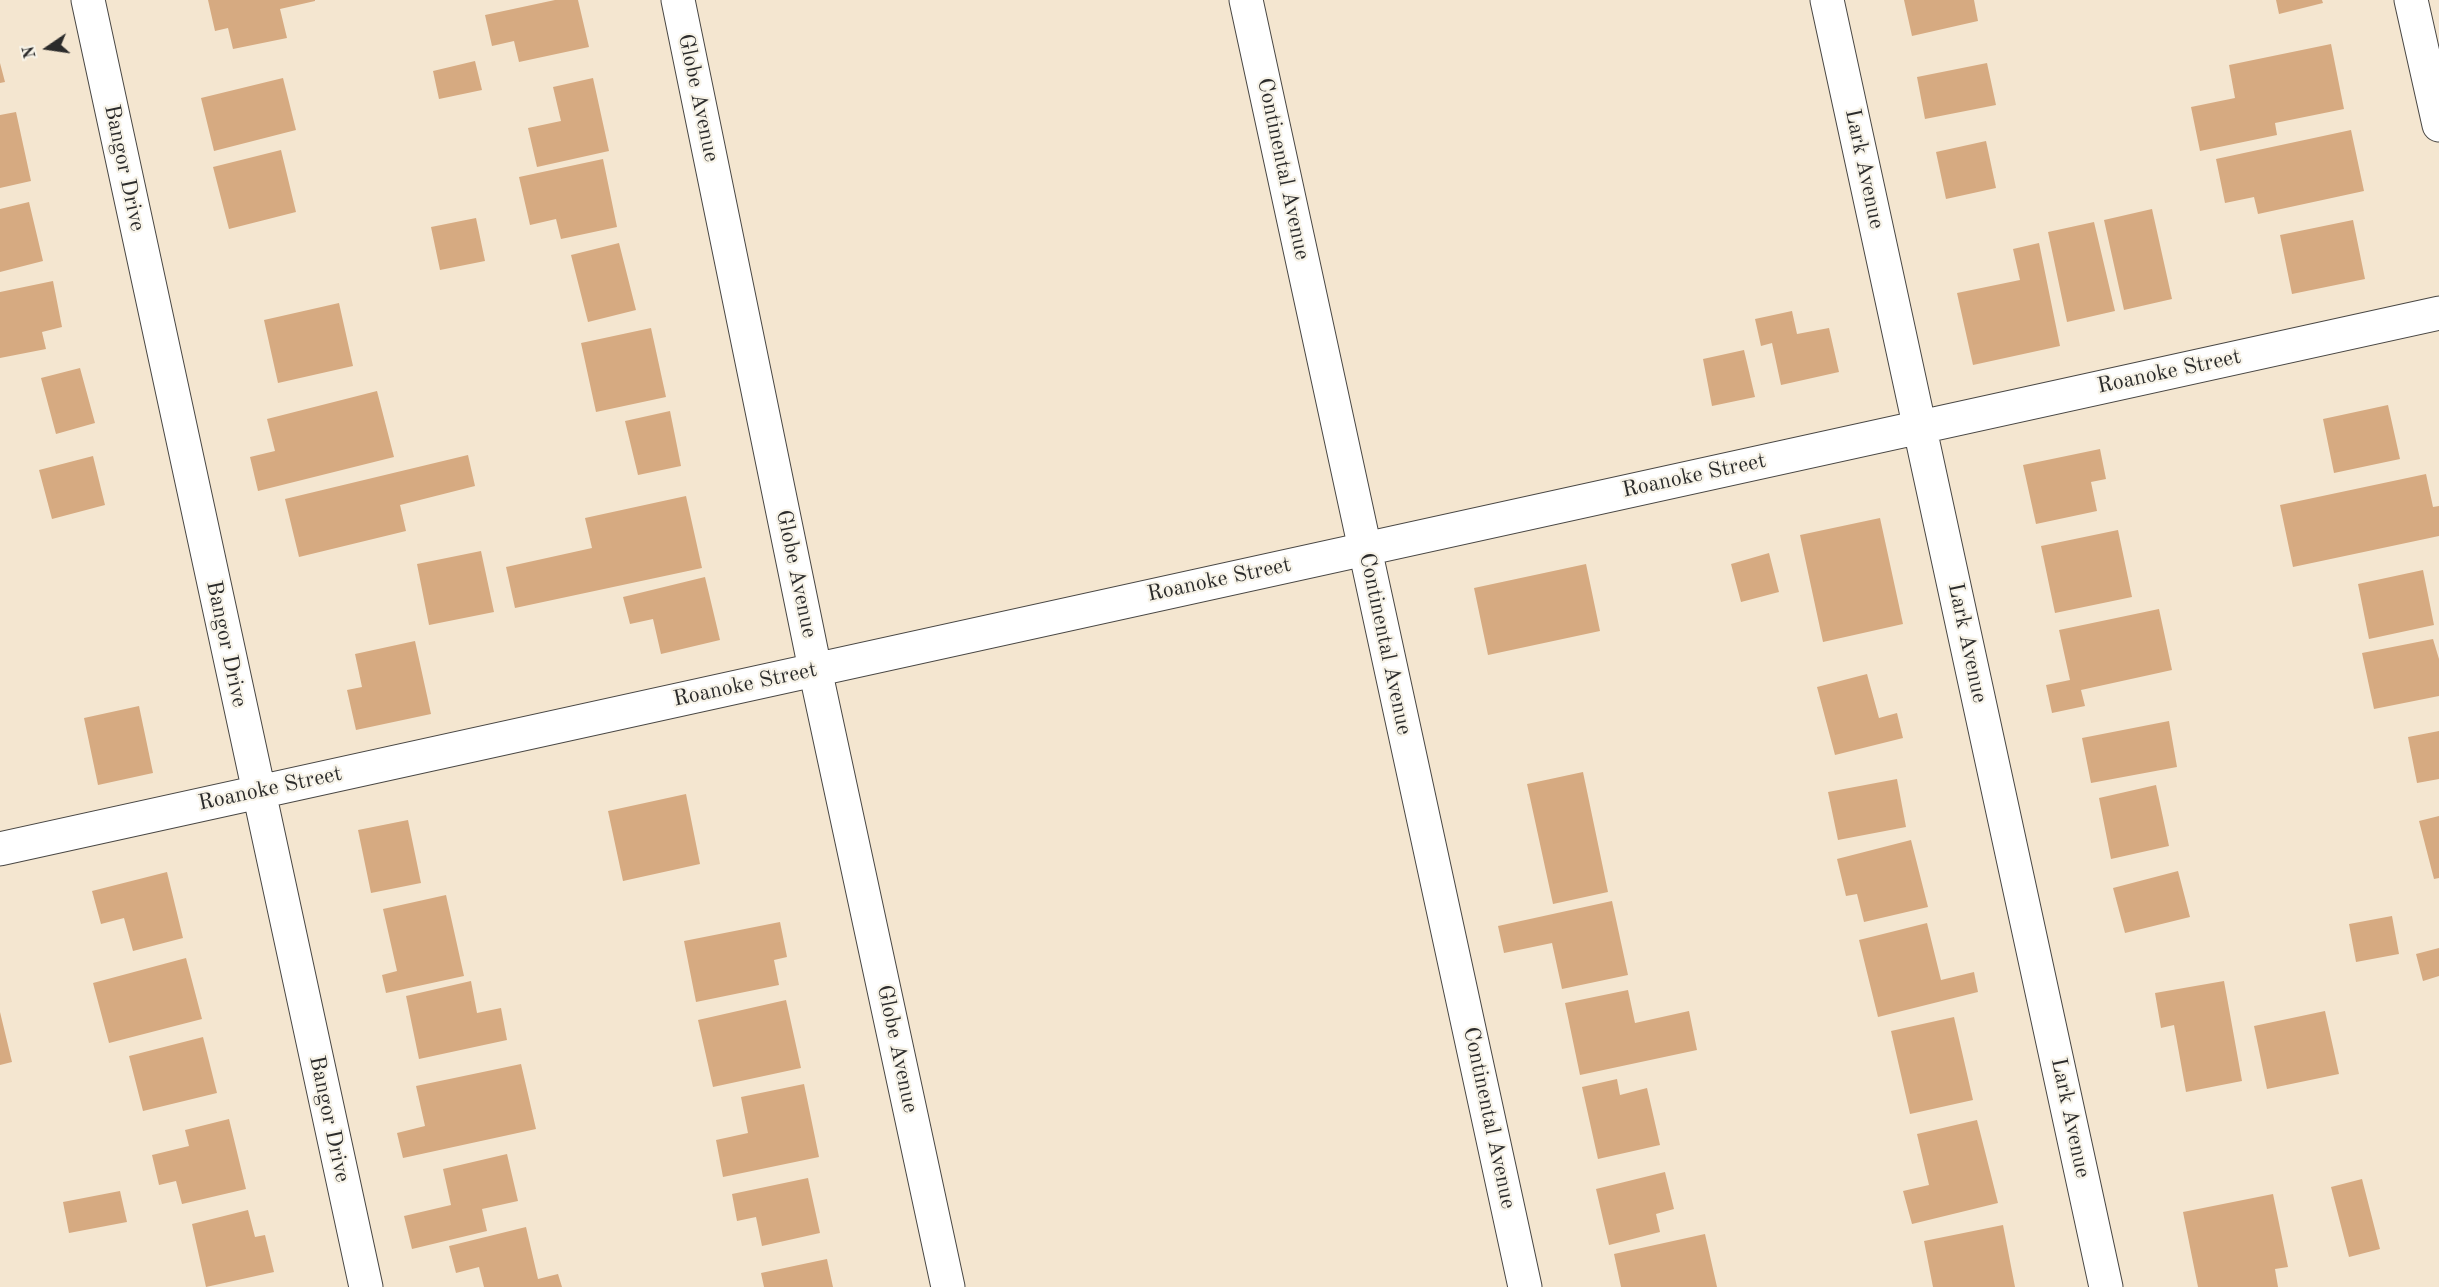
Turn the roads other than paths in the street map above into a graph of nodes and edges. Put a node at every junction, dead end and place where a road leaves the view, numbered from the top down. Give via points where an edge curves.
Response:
1 (88, 0) edge
2 (678, 0) edge
3 (1246, 0) edge
4 (1827, 0) edge
5 (2411, 0) edge
6 (2439, 125) edge
7 (2439, 313) edge
8 (1920, 427) junction
9 (1364, 548) junction
10 (815, 669) junction
11 (258, 792) junction
12 (0, 849) edge
13 (366, 1287) edge
14 (948, 1287) edge
15 (1525, 1287) edge
16 (2106, 1287) edge

1 - 11 street, Bangor Drive
2 - 10 street, Globe Avenue
3 - 9 street, Continental Avenue
4 - 8 street, Lark Avenue
5 - 6 street
7 - 8 street, Roanoke Street
8 - 9 street, Roanoke Street
8 - 16 street, Lark Avenue
9 - 10 street, Roanoke Street
9 - 15 street, Continental Avenue
10 - 11 street, Roanoke Street
10 - 14 street, Globe Avenue
11 - 12 street, Roanoke Street
11 - 13 street, Bangor Drive

